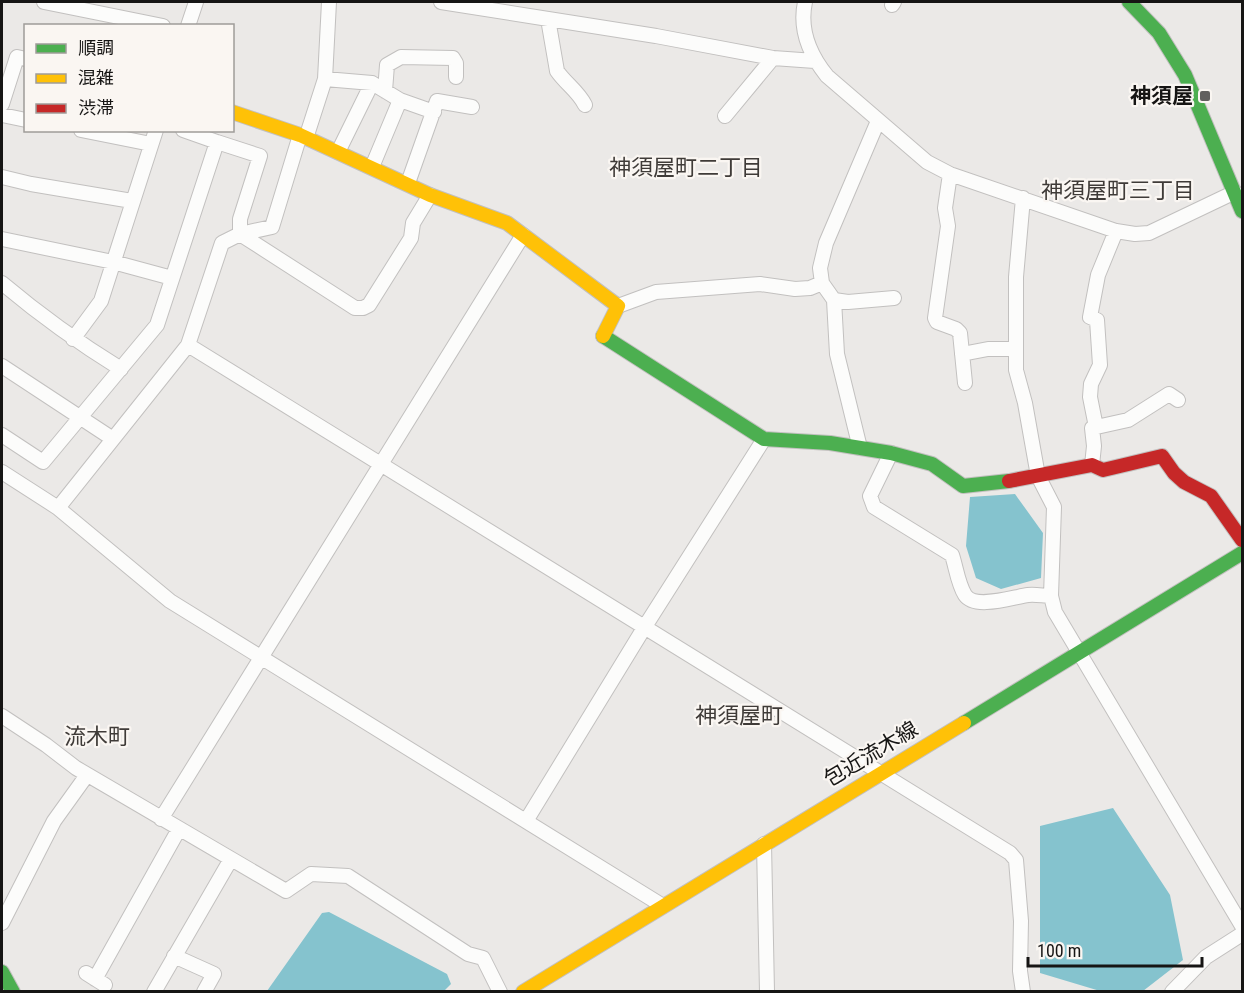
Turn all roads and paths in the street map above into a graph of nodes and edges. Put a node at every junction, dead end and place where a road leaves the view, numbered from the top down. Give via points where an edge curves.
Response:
1 (44, 2) edge
2 (196, 2) edge
3 (329, 2) edge
4 (441, 2) edge
5 (805, 2) edge
6 (1135, 4) edge
7 (495, 6) edge
8 (548, 19) junction
9 (154, 24) edge
10 (189, 24) edge
11 (24, 58) edge
12 (773, 58) junction
13 (815, 61) junction
14 (456, 77) dead end
15 (325, 79) junction
16 (372, 83) junction
17 (385, 91) junction
18 (400, 100) junction
19 (2, 104) edge
20 (585, 105) dead end
21 (472, 107) dead end
22 (434, 112) junction
23 (234, 113) edge
24 (2, 116) edge
25 (725, 116) dead end
26 (24, 120) edge
27 (878, 121) junction
28 (102, 132) edge
29 (189, 132) edge
30 (303, 136) junction
31 (154, 137) edge
32 (217, 142) junction
33 (338, 152) junction
34 (372, 167) junction
35 (950, 174) junction
36 (2, 177) edge
37 (408, 183) junction
38 (1235, 192) junction
39 (430, 195) junction
40 (1023, 198) junction
41 (132, 201) junction
42 (1242, 210) edge
43 (1116, 231) junction
44 (240, 234) junction
45 (523, 235) junction
46 (2, 239) edge
47 (112, 262) junction
48 (172, 278) junction
49 (2, 283) edge
50 (822, 283) junction
51 (894, 298) dead end
52 (834, 300) junction
53 (618, 306) junction
54 (73, 339) junction
55 (188, 345) junction
56 (1016, 349) junction
57 (962, 354) junction
58 (2, 366) edge
59 (121, 369) junction
60 (964, 383) dead end
61 (1178, 400) dead end
62 (80, 419) junction
63 (1096, 427) junction
64 (2, 435) edge
65 (113, 439) junction
66 (764, 439) junction
67 (860, 448) junction
68 (891, 453) junction
69 (380, 465) junction
70 (1092, 465) junction
71 (2, 472) edge
72 (1038, 476) junction
73 (58, 508) junction
74 (1242, 540) edge
75 (1242, 553) edge
76 (1051, 596) junction
77 (644, 628) junction
78 (1079, 652) junction
79 (260, 657) junction
80 (2, 716) edge
81 (881, 773) junction
82 (87, 775) junction
83 (160, 819) junction
84 (526, 821) junction
85 (179, 829) junction
86 (764, 844) junction
87 (231, 859) junction
88 (663, 906) junction
89 (2, 923) edge
90 (1242, 926) edge
91 (1242, 934) edge
92 (174, 956) junction
93 (2, 972) edge
94 (95, 979) dead end
95 (14, 992) edge
96 (154, 992) edge
97 (204, 992) edge
98 (500, 992) edge
99 (523, 992) edge
100 (767, 992) edge
101 (1023, 992) edge
102 (1172, 992) edge

1 - 9 street
2 - 10 street
3 - 15 street
4 - 7 street
5 - 13 street via 804,29
6 - 38 street via 1160,33 1185,75
7 - 8 street
8 - 12 street
8 - 20 street via 557,71 580,94
11 - 19 street via 17,57
12 - 13 street
12 - 25 street
13 - 27 street
14 - 17 street via 453,58 401,57 387,65
15 - 16 street
15 - 30 street
16 - 17 street
16 - 33 street
17 - 18 street
18 - 22 street
18 - 34 street
21 - 22 street via 437,100
22 - 37 street
23 - 30 street
24 - 26 street
27 - 35 street via 927,162
27 - 50 street via 826,243 820,268
28 - 31 street
29 - 32 street
30 - 33 street
30 - 44 street via 272,227
31 - 41 street
32 - 44 street via 260,156 240,219
32 - 48 street
33 - 34 street
34 - 37 street
35 - 40 street
35 - 57 street via 945,208 948,226 935,318 960,333
36 - 41 street
37 - 39 street
38 - 42 street
38 - 43 street via 1149,233
39 - 44 street via 413,223 411,238 369,305 363,308 355,308
39 - 45 street via 507,223
40 - 43 street
40 - 56 street via 1016,277
41 - 47 street
43 - 63 street via 1098,275 1090,317 1097,320 1100,365 1090,397
44 - 55 street via 222,243
45 - 53 street
45 - 69 street
46 - 47 street
47 - 48 street
47 - 54 street via 101,301
48 - 59 street via 157,325
49 - 54 street
50 - 52 street
50 - 53 street via 810,288 760,284 656,292
51 - 52 street
52 - 67 street via 837,354
53 - 66 street via 602,337
54 - 59 street
55 - 65 street
55 - 69 street
56 - 57 street
56 - 72 street via 1016,370
57 - 60 street
58 - 62 street
59 - 62 street
61 - 63 street via 1169,394 1128,420
62 - 64 street via 43,462
62 - 65 street
63 - 70 street via 1092,428
65 - 73 street
66 - 67 street
66 - 77 street
67 - 68 street
68 - 72 street via 932,464 963,486
68 - 76 street via 870,496 871,502 952,555 969,599 992,602 1030,594
69 - 77 street
69 - 79 street
70 - 72 street
70 - 74 street via 1103,470 1162,456 1184,482 1211,496
71 - 73 street
72 - 76 street via 1054,507
73 - 79 street via 170,601
75 - 78 street, 包近流木線
76 - 78 street via 1055,612
77 - 81 street
77 - 84 street
78 - 81 street, 包近流木線
78 - 90 street
79 - 83 street
79 - 84 street
80 - 82 street
81 - 86 street, 包近流木線
81 - 101 street via 1017,860
82 - 83 street
82 - 89 street via 54,821
83 - 85 street
84 - 88 street
85 - 87 street
85 - 94 street
86 - 88 street, 包近流木線
86 - 100 street
87 - 92 street
87 - 98 street via 286,891 311,874 348,876 468,954 483,958
88 - 99 street, 包近流木線
91 - 102 street via 1206,957
92 - 96 street
92 - 97 street via 214,974
93 - 95 street

